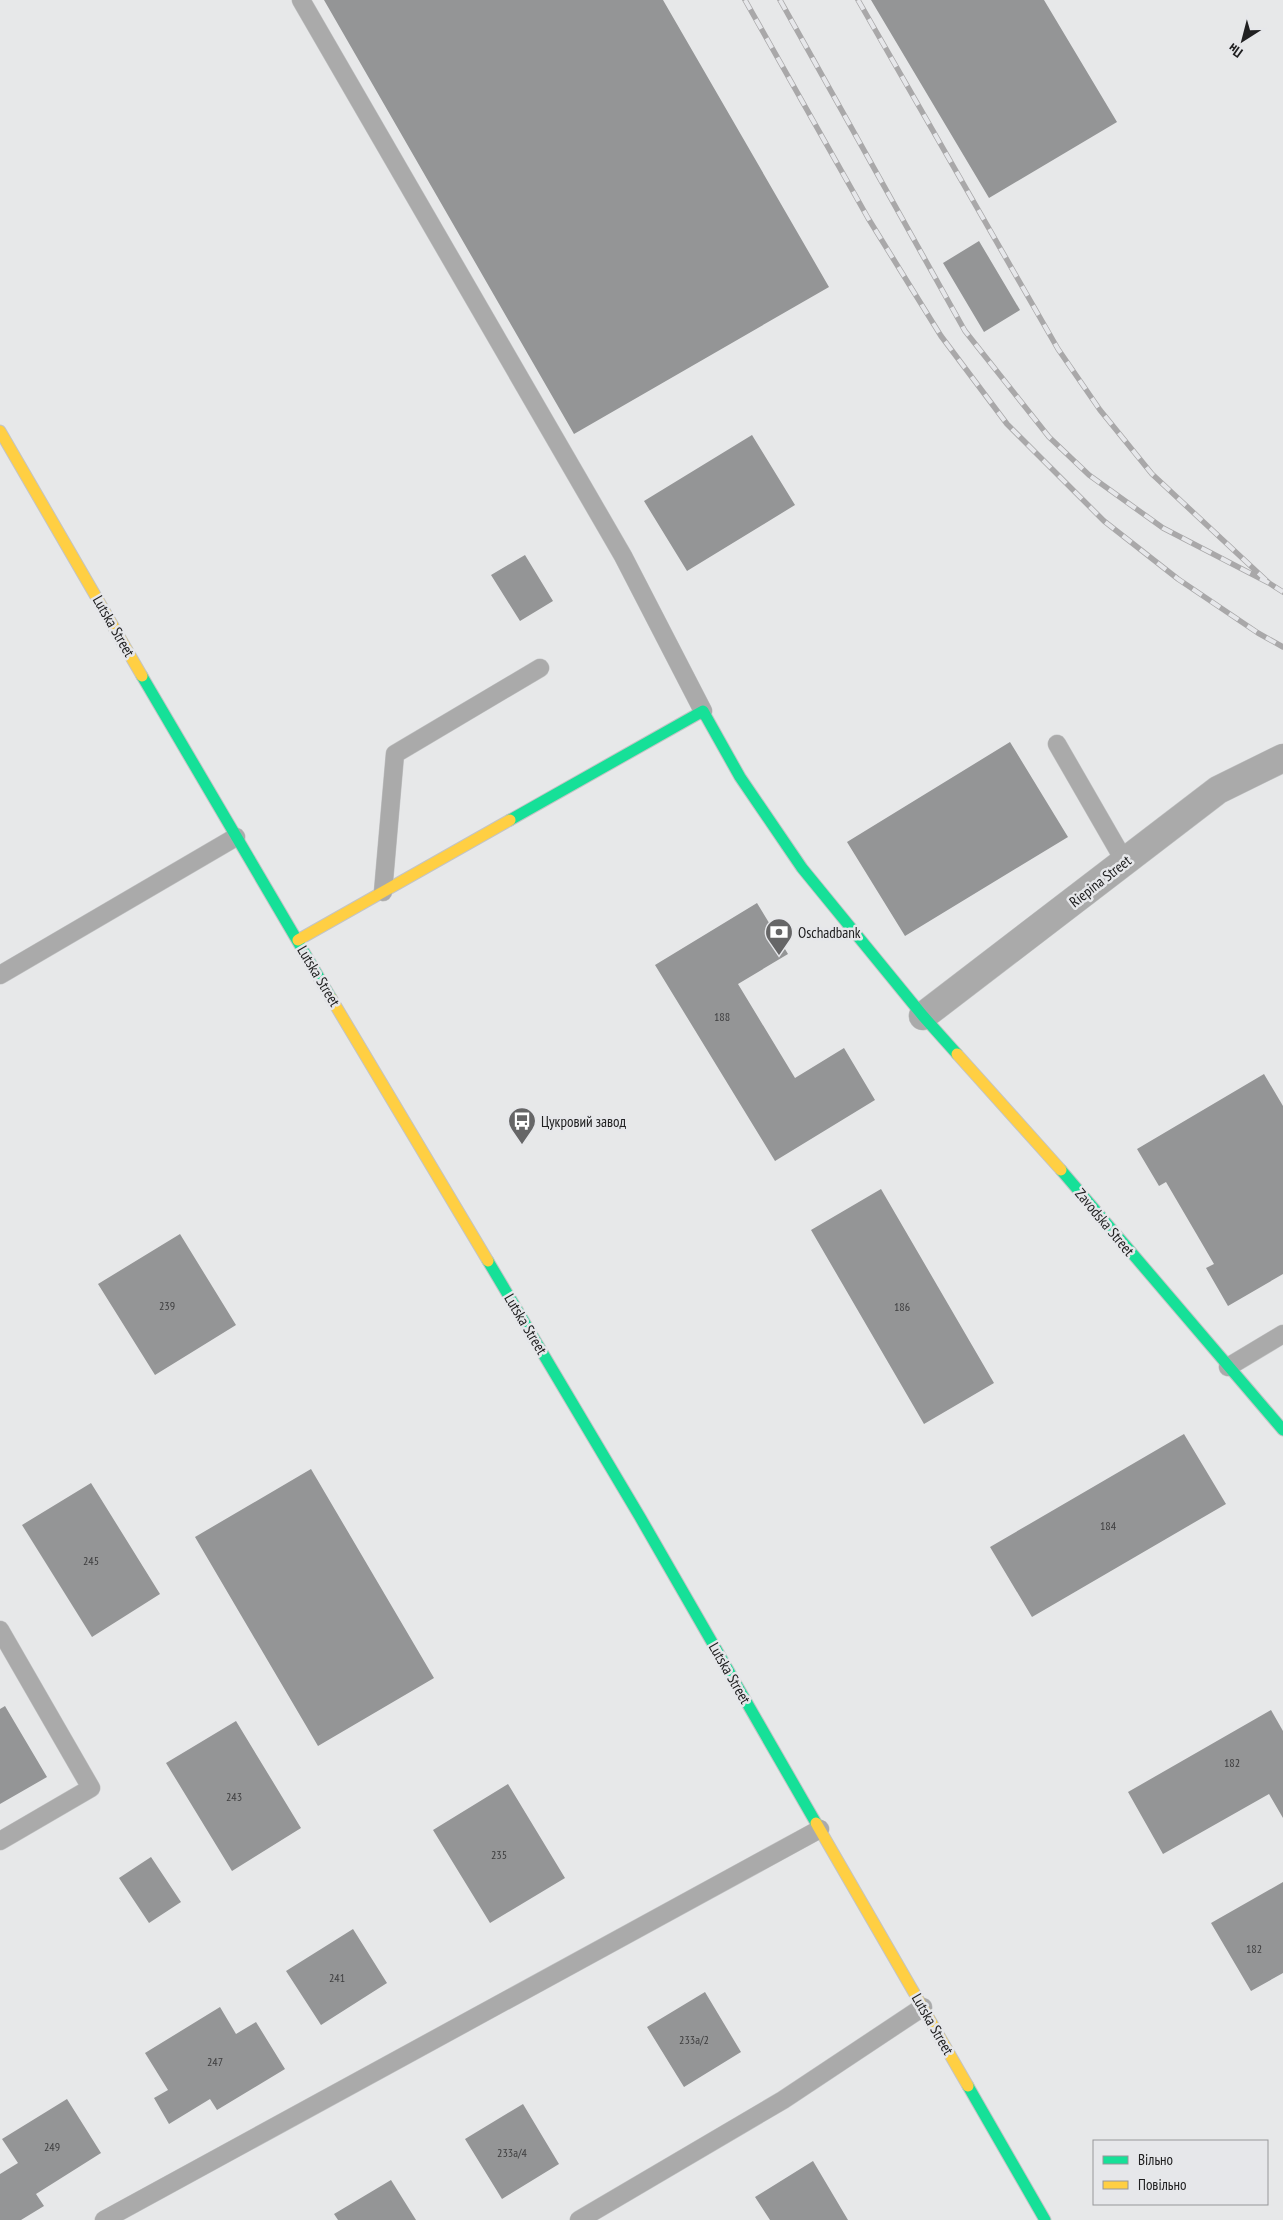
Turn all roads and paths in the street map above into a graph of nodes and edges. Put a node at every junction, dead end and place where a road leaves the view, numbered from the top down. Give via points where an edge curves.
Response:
1 (301, 0) edge
2 (0, 432) edge
3 (540, 668) dead end
4 (703, 712) junction
5 (1057, 744) dead end
6 (1283, 758) edge
7 (236, 836) junction
8 (1125, 862) junction
9 (383, 892) junction
10 (298, 940) junction
11 (0, 975) edge
12 (923, 1016) junction
13 (1283, 1334) edge
14 (1228, 1367) junction
15 (1283, 1430) edge
16 (0, 1630) edge
17 (820, 1829) junction
18 (0, 1841) edge
19 (923, 2007) junction
20 (104, 2220) edge
21 (579, 2220) edge
22 (1045, 2220) edge

1 - 4 lane via 623,556
2 - 7 main road, Lutska Street
3 - 9 lane via 395,754
4 - 9 main road
4 - 12 main road, Zavodska Street via 740,777 802,868
5 - 8 lane
6 - 8 street, Riepina Street via 1218,790
7 - 10 main road, Lutska Street
7 - 11 lane
8 - 12 street, Riepina Street
9 - 10 main road
10 - 17 main road, Lutska Street via 635,1508
12 - 14 main road, Zavodska Street via 1057,1165
13 - 14 lane
14 - 15 main road, Zavodska Street
16 - 18 lane via 91,1788
17 - 19 main road, Lutska Street
17 - 20 lane
19 - 21 lane via 783,2100
19 - 22 main road, Lutska Street

